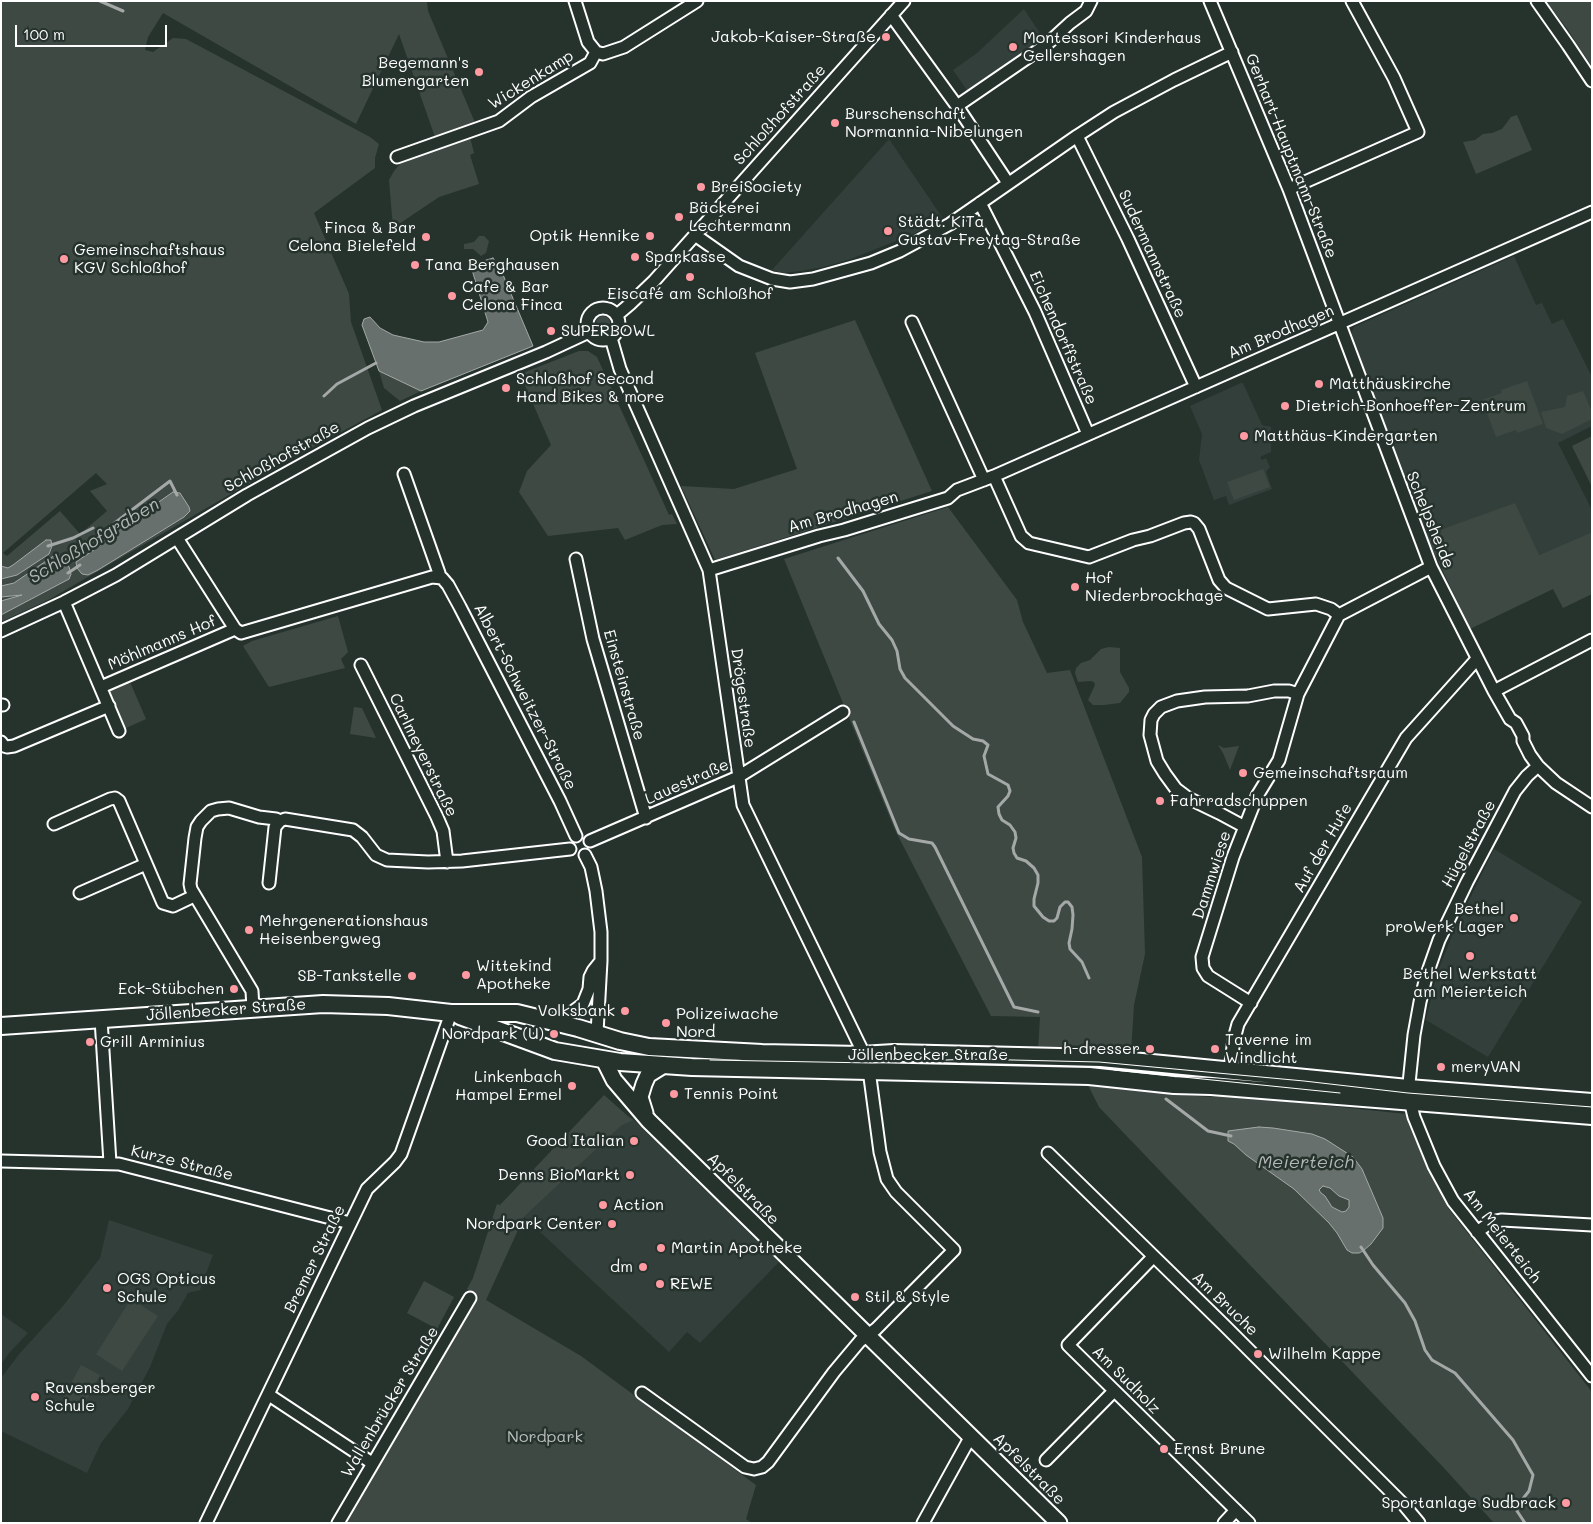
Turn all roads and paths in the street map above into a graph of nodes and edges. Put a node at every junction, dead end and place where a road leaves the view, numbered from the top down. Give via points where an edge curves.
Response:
1 (575, 1) edge
2 (697, 1) edge
3 (904, 1) edge
4 (1091, 1) edge
5 (1210, 1) edge
6 (1352, 1) edge
7 (1537, 1) edge
8 (891, 15) junction
9 (596, 52) junction
10 (1232, 52) junction
11 (1592, 81) edge
12 (957, 106) junction
13 (1077, 136) junction
14 (397, 157) dead end
15 (1008, 183) junction
16 (1289, 189) junction
17 (980, 203) junction
18 (1592, 212) edge
19 (695, 235) junction
20 (617, 315) junction
21 (912, 322) dead end
22 (1339, 325) junction
23 (589, 332) junction
24 (611, 338) junction
25 (1196, 387) junction
26 (1088, 434) junction
27 (404, 474) dead end
28 (989, 478) junction
29 (177, 538) junction
30 (576, 560) dead end
31 (1430, 567) junction
32 (709, 570) junction
33 (439, 577) junction
34 (64, 602) junction
35 (1339, 614) junction
36 (236, 629) junction
37 (1, 631) edge
38 (1592, 640) edge
39 (1477, 660) junction
40 (361, 666) dead end
41 (101, 687) junction
42 (1494, 691) junction
43 (1298, 694) junction
44 (109, 706) junction
45 (844, 712) dead end
46 (119, 731) dead end
47 (1, 742) edge
48 (1538, 766) junction
49 (738, 777) junction
50 (1592, 807) edge
51 (646, 818) junction
52 (280, 821) junction
53 (54, 824) dead end
54 (1245, 827) junction
55 (576, 836) junction
56 (590, 841) junction
57 (570, 849) junction
58 (585, 855) junction
59 (447, 862) junction
60 (146, 864) junction
61 (269, 883) dead end
62 (80, 893) dead end
63 (194, 896) junction
64 (601, 961) junction
65 (1251, 1003) junction
66 (253, 1009) junction
67 (451, 1013) junction
68 (101, 1019) junction
69 (550, 1021) junction
70 (1, 1026) edge
71 (597, 1033) junction
72 (861, 1055) junction
73 (604, 1060) junction
74 (664, 1065) junction
75 (869, 1070) junction
76 (1230, 1070) junction
77 (1408, 1096) junction
78 (1592, 1102) edge
79 (1592, 1116) edge
80 (649, 1121) junction
81 (1048, 1153) dead end
82 (1, 1161) edge
83 (110, 1164) junction
84 (350, 1223) junction
85 (1592, 1225) edge
86 (1477, 1232) junction
87 (1153, 1257) junction
88 (470, 1298) dead end
89 (867, 1336) junction
90 (1592, 1376) edge
91 (1114, 1391) junction
92 (642, 1393) dead end
93 (268, 1394) junction
94 (971, 1436) junction
95 (1046, 1460) dead end
96 (372, 1463) junction
97 (1236, 1510) junction
98 (206, 1523) edge
99 (338, 1523) edge
100 (923, 1523) edge
101 (1059, 1523) edge
102 (1224, 1523) edge
103 (1249, 1523) edge
104 (1419, 1523) edge

1 - 9 street via 588,42
2 - 9 street, Wickenkamp via 624,47 603,54
3 - 8 street, Schloßhofstraße
4 - 12 street via 1086,11 1046,45
5 - 10 street, Gerhart-Hauptmann-Straße
6 - 16 street via 1394,78 1418,132
7 - 11 street
8 - 12 street
8 - 19 street, Schloßhofstraße
9 - 14 street, Wickenkamp via 590,63 531,96 499,121
10 - 13 street via 1135,100
10 - 16 street, Gerhart-Hauptmann-Straße
12 - 15 street
13 - 15 street
13 - 25 street, Sudermannstraße
15 - 17 street
16 - 22 street, Gerhart-Hauptmann-Straße
17 - 19 street via 950,224 900,251 840,272 790,282 747,270
17 - 26 street, Eichendorffstraße via 1035,312
18 - 22 street, Am Brodhagen
19 - 20 street, Schloßhofstraße via 654,281
20 - 23 street via 607,308 596,309 588,319
20 - 24 street via 618,330
21 - 28 street
22 - 25 street, Am Brodhagen
22 - 31 street, Schelpsheide
23 - 24 street via 600,340
23 - 29 street, Schloßhofstraße via 390,417
24 - 32 street, Drögestraße via 620,370
25 - 26 street, Am Brodhagen
26 - 28 street, Am Brodhagen
27 - 33 street, Albert-Schweitzer-Straße
28 - 32 street, Am Brodhagen via 958,490 948,498
28 - 35 street via 1021,536 1029,543 1089,557 1191,522 1199,529 1219,580 1226,588 1268,609 1316,604
29 - 34 street, Schloßhofstraße
29 - 36 street
30 - 51 street, Einsteinstraße via 595,646
31 - 35 street
31 - 39 street, Schelpsheide
32 - 49 street, Drögestraße
33 - 36 street via 245,632
33 - 55 street, Albert-Schweitzer-Straße via 446,581
34 - 37 street, Schloßhofstraße
34 - 41 street, Möhlmanns Hof
35 - 43 street, Dammwiese
36 - 41 street, Möhlmanns Hof
38 - 42 street
39 - 42 street, Schelpsheide
39 - 65 street, Auf der Hufe via 1406,738
40 - 59 street, Carlmeyerstraße via 437,817 443,831
41 - 44 street, Möhlmanns Hof
42 - 48 street, Schelpsheide via 1510,719 1509,726 1517,740 1522,741
43 - 54 street, Dammwiese via 1279,760 1257,796
43 - 54 street via 1274,691 1177,701 1162,707 1151,720 1150,735 1158,760 1176,789
44 - 46 street, Möhlmanns Hof
44 - 47 street via 14,746 7,747
45 - 49 street, Lauestraße
48 - 50 street, Schelpsheide via 1556,783
48 - 77 street, Hügelstraße via 1515,791 1439,940 1418,1010
49 - 51 street, Lauestraße
49 - 72 street, Drögestraße via 743,805 861,1048
51 - 56 street, Lauestraße
52 - 59 street via 285,819 353,830 376,855 387,860
52 - 61 street via 275,827
52 - 63 street via 229,808 218,808 205,816 197,827 195,838 190,884
53 - 60 street via 115,798
54 - 65 street, Dammwiese via 1230,863 1202,962 1208,976
55 - 56 street via 584,836
55 - 57 street via 570,841
56 - 58 street via 590,849
57 - 58 street via 576,855
57 - 59 street
58 - 64 street via 591,867 598,908
60 - 62 street
60 - 63 street via 165,905 172,906
63 - 66 street via 252,991
64 - 69 street via 592,971 583,1004 567,1016
64 - 71 street
65 - 76 street, Auf der Hufe via 1235,1031
66 - 67 main road, Jöllenbecker Straße via 351,1004
66 - 68 main road, Jöllenbecker Straße
67 - 69 main road, Jöllenbecker Straße via 517,1014
67 - 73 main road, Jöllenbecker Straße via 555,1051
67 - 84 street, Bremer Straße via 401,1154 367,1190
68 - 70 main road, Jöllenbecker Straße
68 - 83 street
69 - 71 main road, Jöllenbecker Straße
71 - 72 main road, Jöllenbecker Straße via 649,1047
71 - 73 main road
72 - 76 main road, Jöllenbecker Straße via 1085,1057
73 - 74 main road, Jöllenbecker Straße
73 - 80 street, Apfelstraße via 614,1080
74 - 75 main road, Jöllenbecker Straße
74 - 80 street via 648,1075 640,1097
75 - 77 main road, Jöllenbecker Straße via 1089,1076 1162,1084
75 - 89 street, Jöllenbecker Straße via 880,1152 887,1179 954,1250
76 - 77 main road, Jöllenbecker Straße
77 - 78 main road, Jöllenbecker Straße
77 - 79 main road, Jöllenbecker Straße
77 - 86 street, Am Meierteich via 1417,1125 1446,1188
80 - 89 street, Apfelstraße
81 - 87 street, Am Bruche
82 - 83 street, Kurze Straße
83 - 84 street, Kurze Straße via 126,1165
84 - 93 street, Bremer Straße
85 - 86 street via 1502,1220 1491,1222
86 - 90 street, Am Meierteich
87 - 91 street, Am Sudholz via 1068,1344
87 - 104 street, Am Bruche
88 - 96 street, Wallenbrücker Straße
89 - 92 street via 834,1372 768,1462 758,1469 745,1467
89 - 94 street, Apfelstraße
91 - 95 street, Apfelstraße
91 - 97 street, Am Sudholz
93 - 96 street
93 - 98 street, Bremer Straße
94 - 100 street
94 - 101 street, Apfelstraße
96 - 99 street, Wallenbrücker Straße
97 - 102 street
97 - 103 street, Am Sudholz

